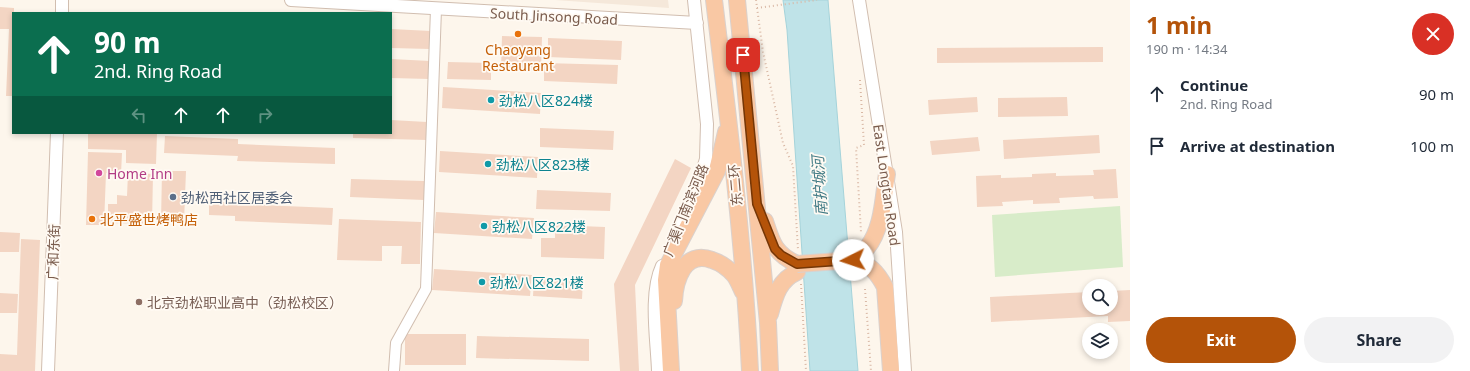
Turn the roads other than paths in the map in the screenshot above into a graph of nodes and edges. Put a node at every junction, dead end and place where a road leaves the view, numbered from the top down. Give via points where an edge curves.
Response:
1 (62, 0) edge
2 (291, 0) edge
3 (694, 0) edge
4 (714, 0) edge
5 (738, 0) edge
6 (859, 0) edge
7 (436, 10) junction
8 (62, 12) edge
9 (697, 24) junction
10 (729, 117) junction
11 (57, 134) edge
12 (887, 174) junction
13 (757, 204) junction
14 (853, 264) junction
15 (798, 266) junction
16 (746, 297) junction
17 (768, 323) junction
18 (48, 371) edge
19 (394, 371) edge
20 (658, 371) edge
21 (671, 371) edge
22 (677, 371) edge
23 (750, 371) edge
24 (770, 371) edge
25 (885, 371) edge
26 (891, 371) edge
27 (905, 371) edge

1 - 8 street
2 - 7 street, South Jinsong Road
3 - 9 street, 广渠门南滨河路
4 - 10 highway, 东二环
5 - 13 highway
6 - 12 street, East Longtan Road
7 - 9 street, South Jinsong Road
7 - 19 street via 426,288 396,342
9 - 20 street, 广渠门南滨河路 via 707,124 706,160 695,194 659,272 655,301
10 - 16 highway, 东二环
10 - 21 highway via 716,171 668,265 666,280
11 - 18 street, 广和东街
12 - 14 highway via 881,215 873,240
12 - 27 street, East Longtan Road via 896,232
13 - 15 highway via 775,249
13 - 17 highway
14 - 15 highway, bridge
14 - 25 highway via 874,285 879,298
14 - 26 highway via 870,266 880,276 885,287
15 - 17 highway via 777,290
16 - 22 highway via 734,276 722,264 706,257 689,261 675,284
16 - 23 highway, 东二环
17 - 24 highway

